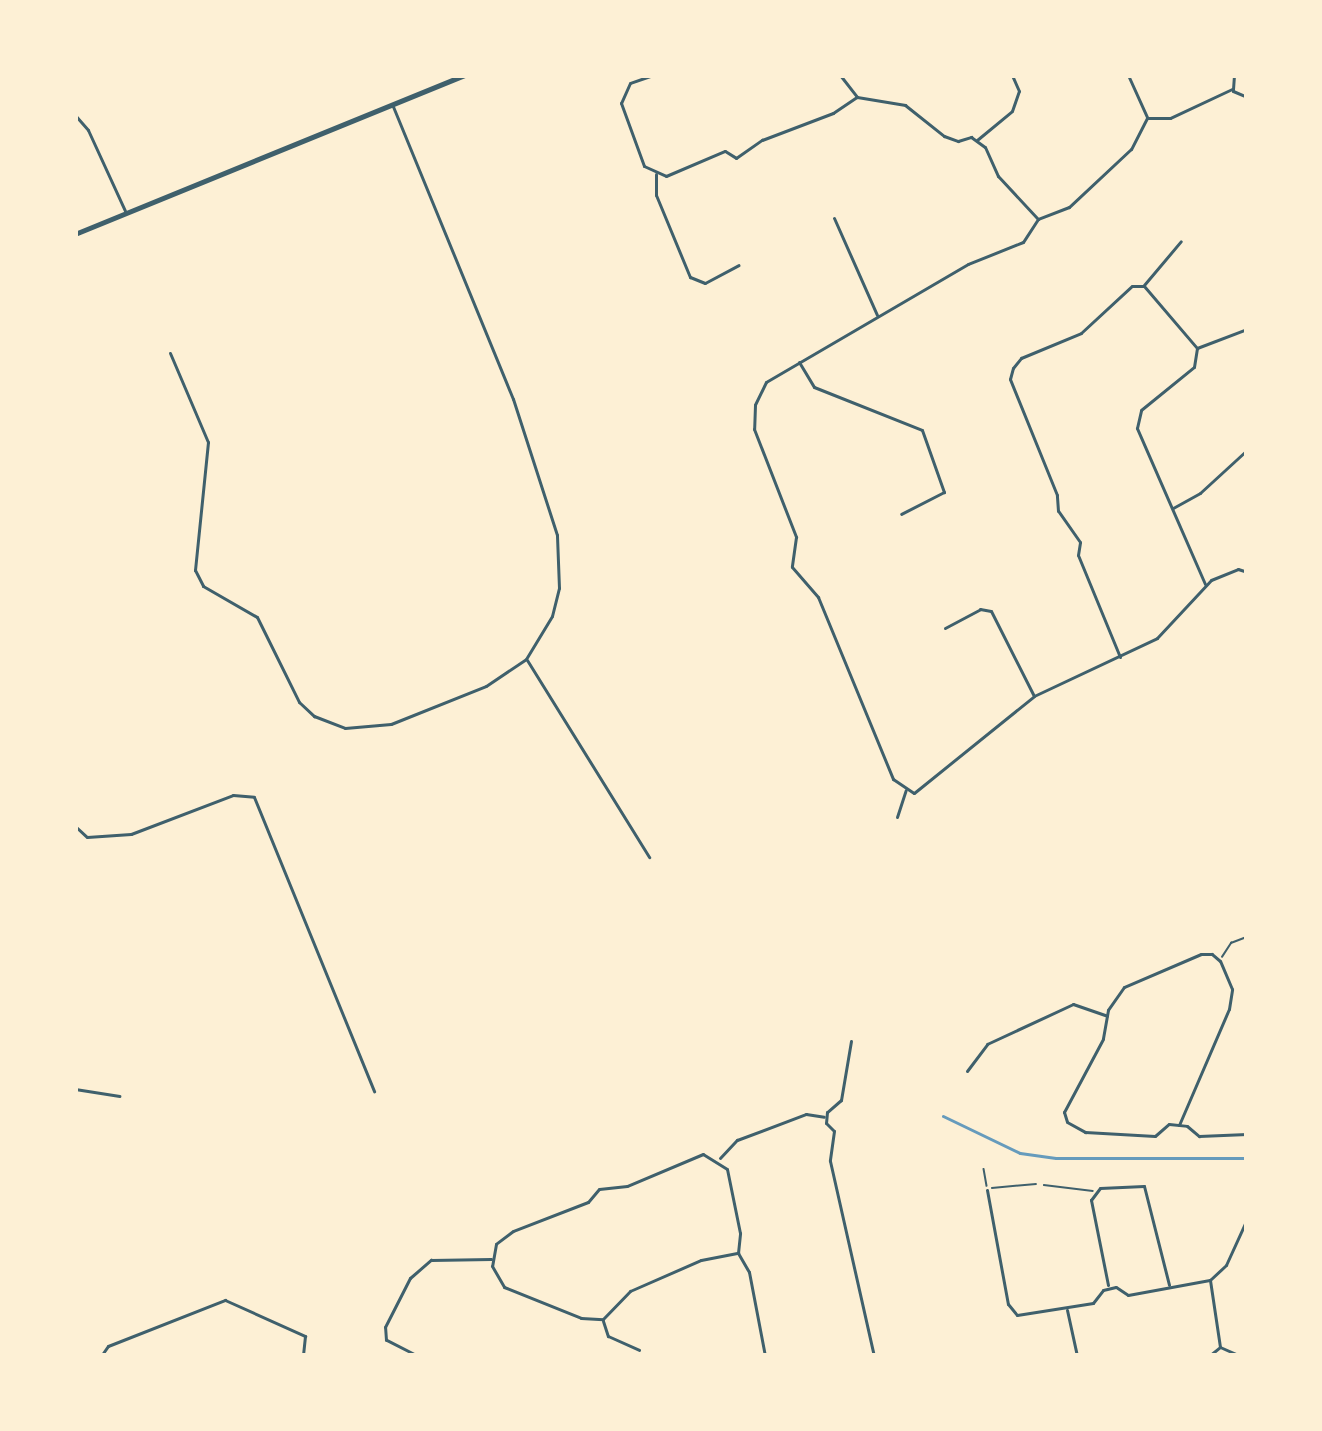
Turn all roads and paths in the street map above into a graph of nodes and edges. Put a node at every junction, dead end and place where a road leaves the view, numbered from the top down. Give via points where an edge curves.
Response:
1 (464, 75) edge
2 (653, 75) edge
3 (840, 75) edge
4 (1012, 75) edge
5 (1128, 75) edge
6 (1234, 75) edge
7 (1232, 89) junction
8 (857, 97) junction
9 (1247, 97) edge
10 (393, 104) junction
11 (75, 116) edge
12 (1147, 118) junction
13 (976, 141) junction
14 (656, 174) junction
15 (126, 213) junction
16 (834, 218) dead end
17 (1038, 219) junction
18 (75, 234) edge
19 (1181, 242) dead end
20 (739, 265) dead end
21 (1144, 286) junction
22 (878, 316) junction
23 (1247, 329) edge
24 (1197, 348) junction
25 (170, 353) dead end
26 (799, 362) junction
27 (1247, 450) edge
28 (1172, 508) junction
29 (901, 514) dead end
30 (1247, 572) edge
31 (1206, 585) junction
32 (945, 628) dead end
33 (526, 658) junction
34 (1120, 658) junction
35 (1034, 696) junction
36 (906, 790) junction
37 (897, 817) dead end
38 (75, 826) edge
39 (649, 857) dead end
40 (1247, 937) edge
41 (1220, 961) junction
42 (1106, 1016) junction
43 (851, 1041) dead end
44 (967, 1071) dead end
45 (75, 1089) edge
46 (374, 1091) dead end
47 (119, 1096) dead end
48 (826, 1117) junction
49 (1179, 1125) junction
50 (1247, 1134) edge
51 (719, 1160) junction
52 (984, 1168) dead end
53 (1036, 1184) dead end
54 (1044, 1185) dead end
55 (987, 1190) junction
56 (1096, 1193) junction
57 (1247, 1219) edge
58 (738, 1253) junction
59 (493, 1260) junction
60 (1210, 1280) junction
61 (1169, 1286) junction
62 (1109, 1289) junction
63 (1067, 1308) junction
64 (603, 1319) junction
65 (1220, 1347) junction
66 (639, 1350) dead end
67 (101, 1356) edge
68 (304, 1356) edge
69 (418, 1356) edge
70 (765, 1356) edge
71 (874, 1356) edge
72 (1077, 1356) edge
73 (1209, 1356) edge
74 (1240, 1356) edge

1 - 10 street
2 - 14 street via 630,83 621,103 644,166
3 - 8 street
4 - 13 street via 1019,91 1012,111
5 - 12 street
6 - 7 street
7 - 9 street
7 - 12 street via 1171,118
8 - 13 street via 905,105 944,136
8 - 14 street via 736,158 725,151 678,174
10 - 15 street
10 - 33 street via 513,400 557,535 560,588 541,641
11 - 15 street
12 - 17 street via 1138,142 1069,207
13 - 17 street
14 - 20 street via 656,195 690,277 705,284
15 - 18 street
16 - 22 street
17 - 22 street via 1023,242
19 - 21 street
21 - 24 street
21 - 34 street via 1132,286 1081,333 1021,358 1010,379
22 - 26 street
23 - 24 street
24 - 28 street via 1194,368 1141,410 1136,428
25 - 33 street via 208,442 195,570 203,586 257,617 299,702 314,716 345,728 392,724 486,686
26 - 29 street via 814,387 922,430 944,492
26 - 36 street via 766,382 754,429 796,538 792,567 818,597 893,778
27 - 28 street
28 - 31 street
30 - 31 street
31 - 34 street via 1157,638
32 - 35 street via 991,611
33 - 39 street
34 - 35 street
35 - 36 street via 925,789
36 - 37 street
38 - 46 street via 87,837 130,834 233,795 254,797
40 - 41 lane
41 - 42 street via 1201,954 1124,987
41 - 49 street via 1232,989 1228,1009
42 - 44 street via 1073,1004 987,1044
42 - 49 street via 1064,1112 1067,1122 1085,1132 1155,1136
43 - 48 street via 841,1100
45 - 47 street
48 - 51 street via 806,1114 754,1134
48 - 71 street
49 - 50 street via 1199,1136
51 - 58 street
51 - 59 street via 703,1154 627,1186 598,1189 588,1202 496,1244
52 - 55 lane
53 - 55 lane
54 - 56 lane
55 - 63 street via 1008,1304 1017,1315
56 - 61 street via 1144,1186
56 - 62 street via 1090,1200
57 - 60 street
58 - 64 street via 630,1291
58 - 70 street
59 - 64 street via 504,1287
59 - 69 street via 431,1260 410,1278 386,1340
60 - 61 street
60 - 65 street
61 - 62 street via 1128,1295
62 - 63 street via 1093,1303
63 - 72 street
64 - 66 street via 608,1336
65 - 73 street
65 - 74 street
67 - 68 street via 108,1346 225,1300 304,1336

